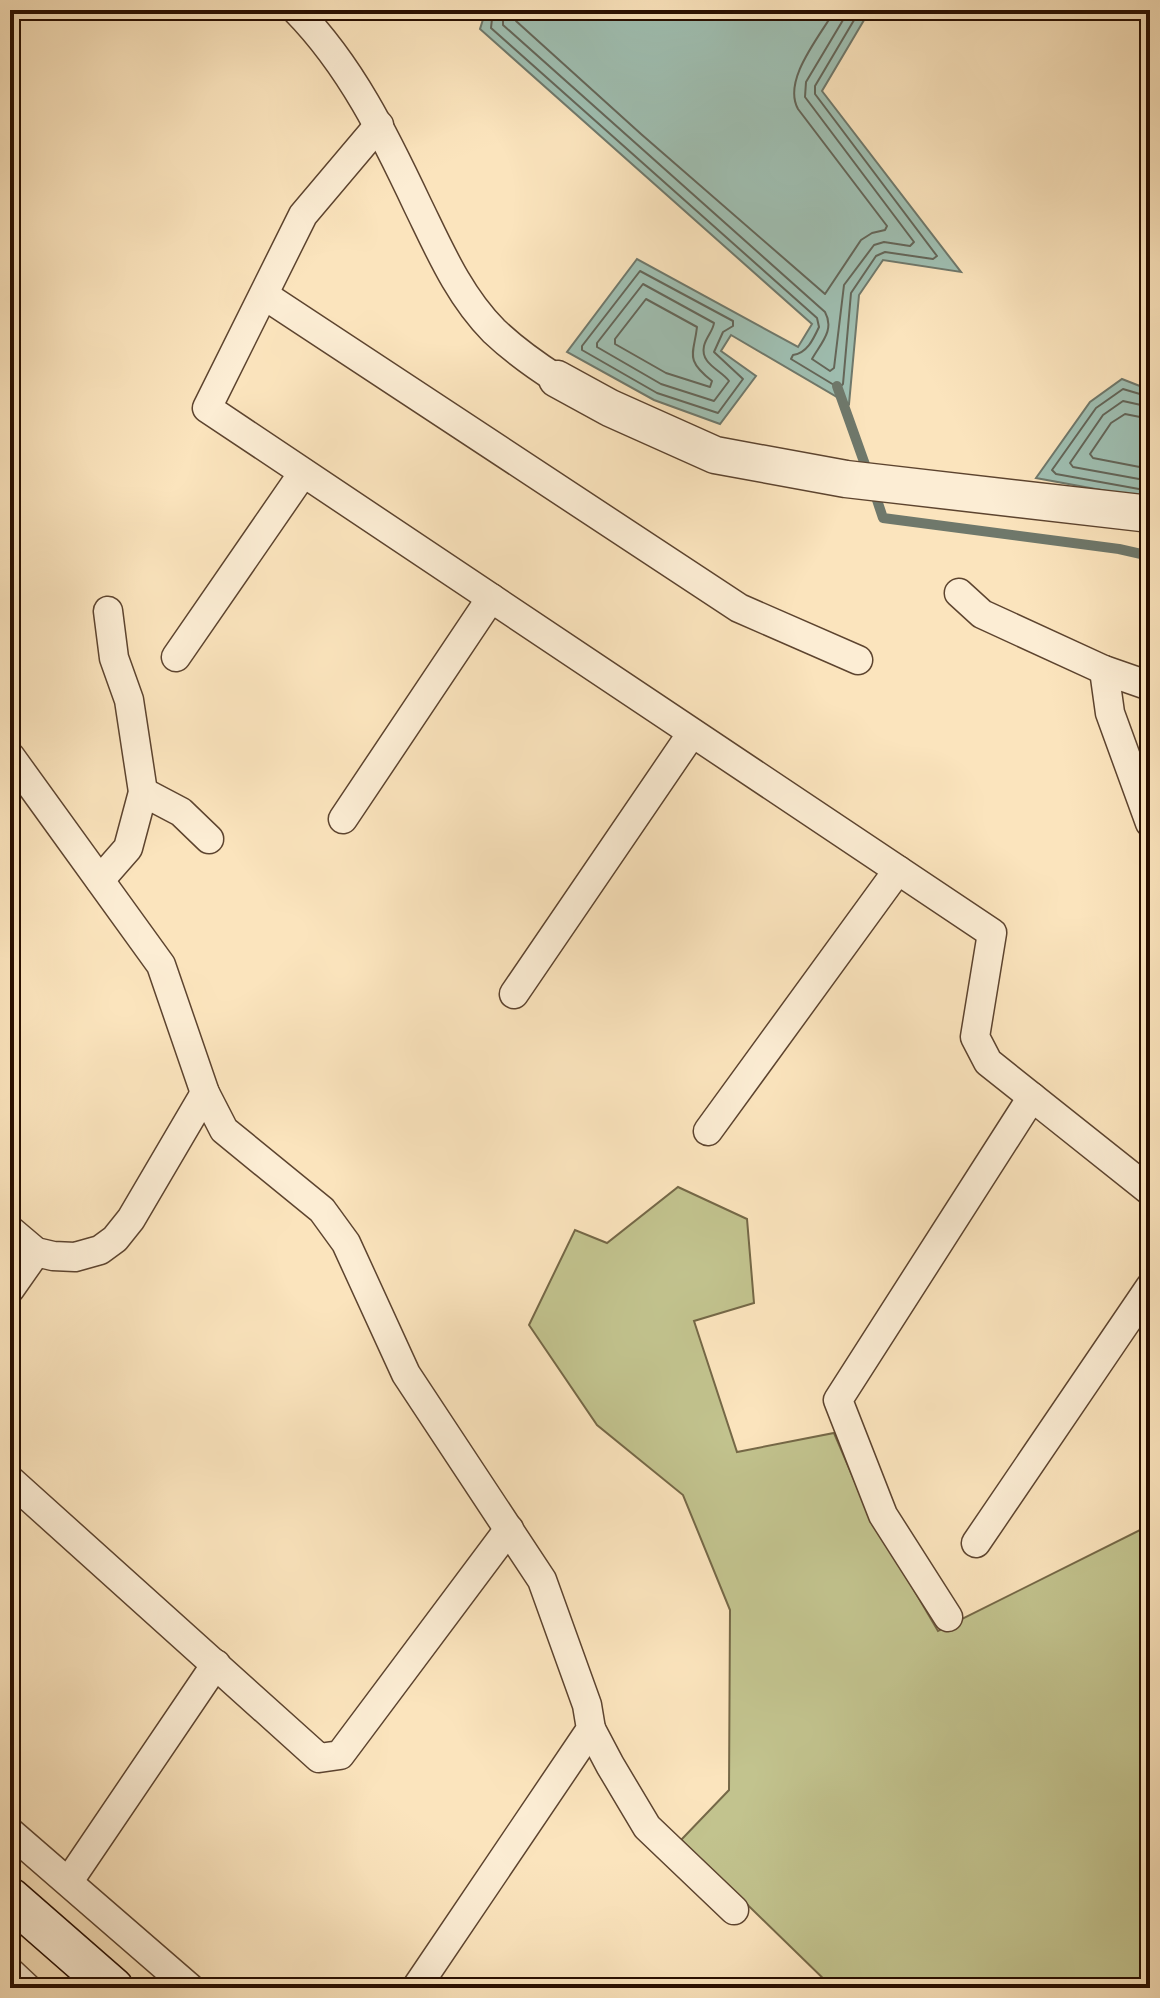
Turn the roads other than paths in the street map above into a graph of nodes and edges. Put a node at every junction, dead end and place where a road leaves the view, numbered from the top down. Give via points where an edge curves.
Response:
1 (296, 10) edge
2 (379, 125) junction
3 (264, 295) junction
4 (557, 379) joint
5 (303, 473) junction
6 (1150, 514) edge
7 (959, 593) dead end
8 (491, 598) junction
9 (108, 611) dead end
10 (176, 657) dead end
11 (858, 660) dead end
12 (1104, 670) junction
13 (1150, 686) edge
14 (692, 733) junction
15 (10, 756) edge
16 (143, 792) junction
17 (343, 819) dead end
18 (1150, 823) edge
19 (209, 839) dead end
20 (898, 870) junction
21 (100, 880) junction
22 (514, 994) dead end
23 (205, 1093) junction
24 (1032, 1097) junction
25 (708, 1131) dead end
26 (1150, 1191) edge
27 (10, 1230) edge
28 (36, 1252) junction
29 (1150, 1287) edge
30 (10, 1289) edge
31 (10, 1480) edge
32 (509, 1529) junction
33 (976, 1543) dead end
34 (948, 1617) dead end
35 (216, 1664) junction
36 (591, 1729) junction
37 (10, 1832) edge
38 (69, 1881) junction
39 (10, 1898) edge
40 (734, 1910) dead end
41 (10, 1972) edge
42 (27, 1988) edge
43 (113, 1988) edge
44 (190, 1988) edge
45 (416, 1988) edge

1 - 2 street via 338,59
2 - 3 street via 303,215
2 - 4 street via 451,274 492,330
3 - 5 street via 207,408
3 - 11 street via 739,608
4 - 6 street via 715,455 846,479
5 - 8 street
5 - 10 street
7 - 12 street via 982,614
8 - 14 street
8 - 17 street
9 - 16 street
12 - 13 street
12 - 18 street via 1110,713
14 - 20 street
14 - 22 street
15 - 21 street
16 - 19 street via 181,812
16 - 21 street via 128,848
20 - 24 street via 992,933 975,1037 988,1062
20 - 25 street
21 - 23 street via 161,965
23 - 28 street via 115,1239 75,1257
23 - 32 street via 224,1130 322,1210 346,1243 406,1374
24 - 26 street
24 - 34 street via 838,1400 883,1515
27 - 28 street
28 - 30 street
29 - 33 street
31 - 35 street
32 - 35 street via 340,1755 319,1758
32 - 36 street via 542,1580
35 - 38 street
36 - 40 street via 647,1827
36 - 45 street
37 - 38 street
38 - 44 street
39 - 43 main road
41 - 42 street

